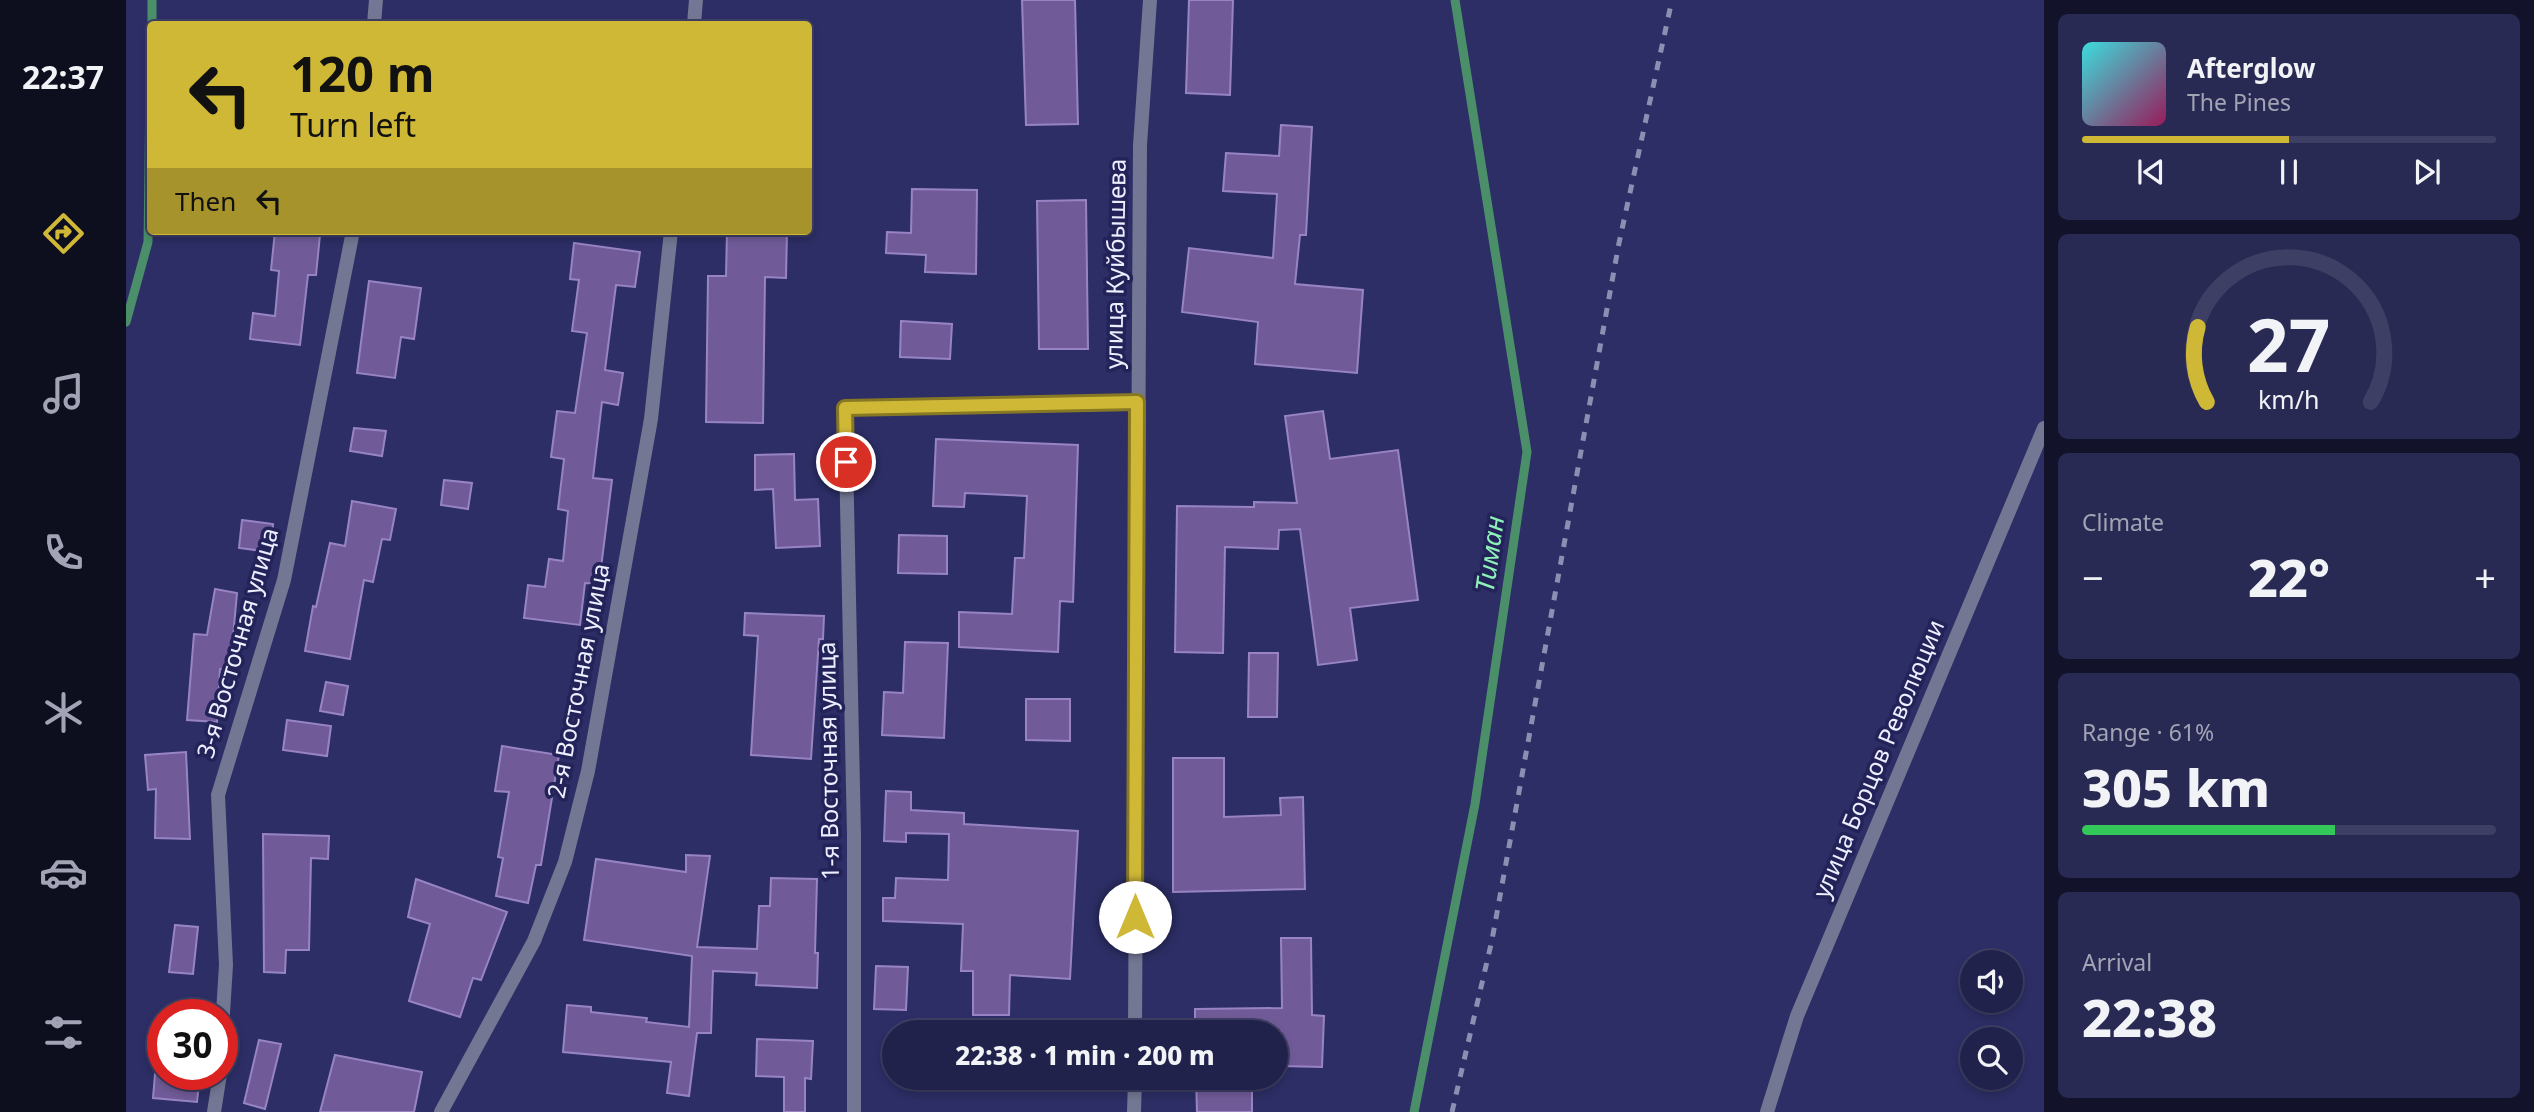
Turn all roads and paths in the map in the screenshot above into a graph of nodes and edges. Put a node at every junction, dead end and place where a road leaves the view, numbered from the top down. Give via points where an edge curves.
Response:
1 (376, 0) edge
2 (696, 0) edge
3 (1150, 0) edge
4 (374, 21) edge
5 (694, 21) edge
6 (353, 235) edge
7 (671, 235) edge
8 (1137, 402) junction
9 (2044, 428) edge
10 (224, 999) edge
11 (1135, 1020) edge
12 (217, 1090) edge
13 (1135, 1090) edge
14 (214, 1112) edge
15 (440, 1112) edge
16 (854, 1112) edge
17 (1134, 1112) edge
18 (1767, 1112) edge

1 - 4 street
2 - 5 street
3 - 8 street, улица Куйбышева via 1139,145
6 - 10 street, 3-я Восточная улица via 284,580 218,795
7 - 15 street, 2-я Восточная улица via 651,419 588,771 568,849 534,941
8 - 11 street, улица Куйбышева
8 - 16 street, 1-я Восточная улица via 845,408
9 - 18 street, улица Борцов Революции via 1797,1016
12 - 14 street
13 - 17 street

